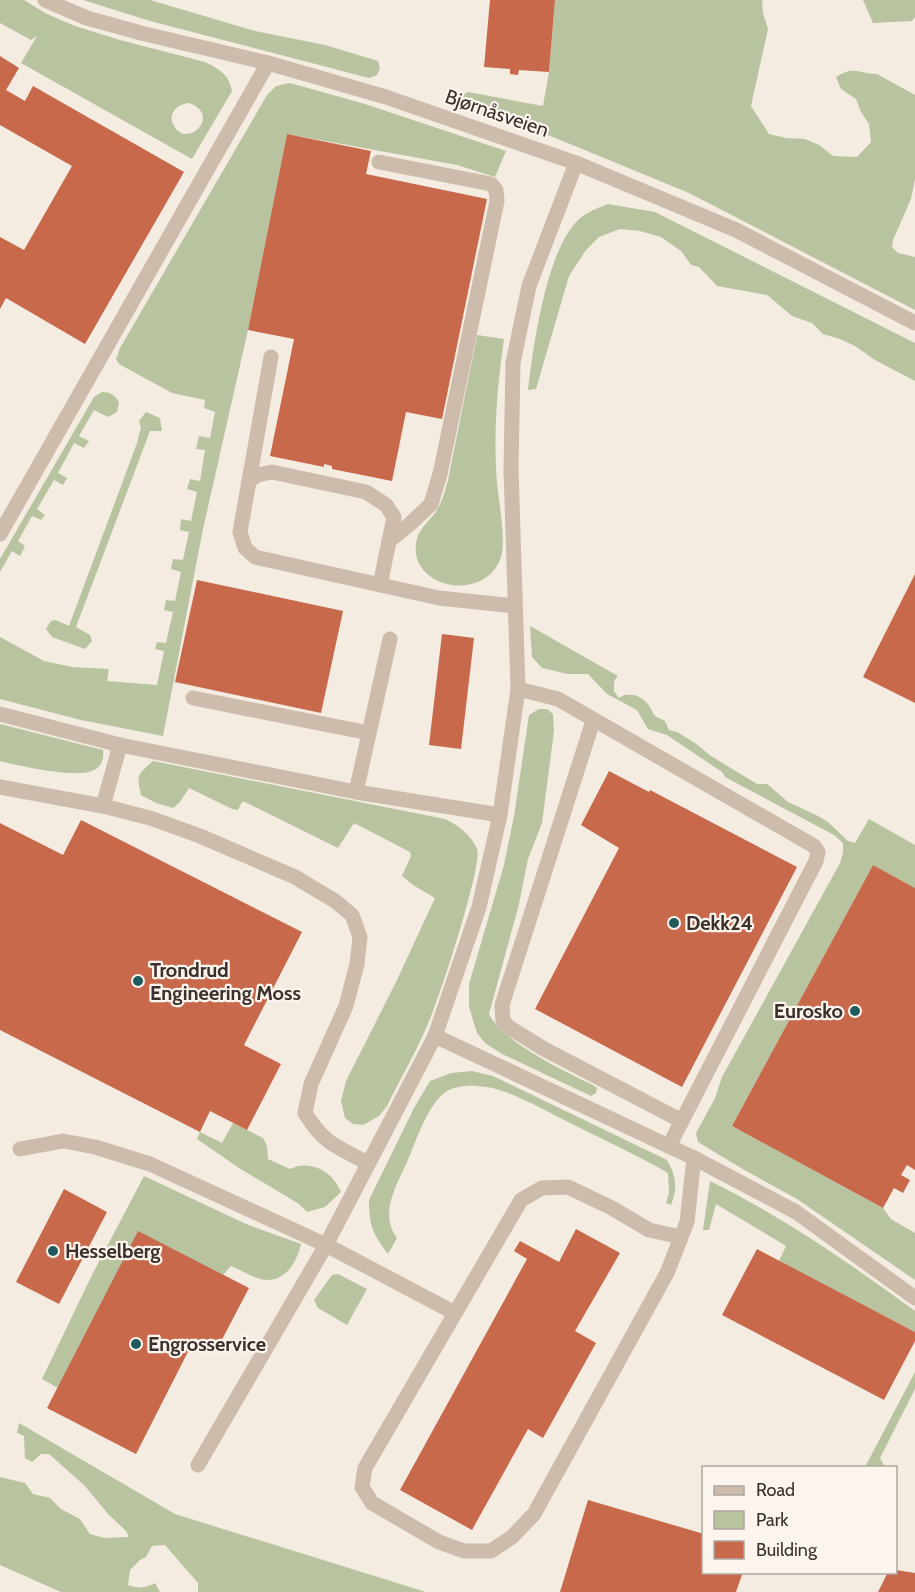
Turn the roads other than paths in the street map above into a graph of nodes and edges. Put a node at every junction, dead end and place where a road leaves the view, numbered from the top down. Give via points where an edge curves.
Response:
1 (45, 0) edge
2 (268, 63) junction
3 (379, 162) dead end
4 (576, 163) junction
5 (915, 323) edge
6 (271, 357) dead end
7 (249, 481) junction
8 (0, 534) edge
9 (389, 541) junction
10 (380, 585) junction
11 (515, 606) junction
12 (390, 639) dead end
13 (518, 689) junction
14 (193, 698) dead end
15 (0, 714) edge
16 (593, 721) junction
17 (369, 733) junction
18 (120, 745) junction
19 (0, 787) edge
20 (356, 792) junction
21 (104, 806) junction
22 (500, 815) junction
23 (435, 1036) junction
24 (682, 1121) junction
25 (669, 1146) junction
26 (21, 1149) dead end
27 (694, 1158) junction
28 (368, 1163) junction
29 (681, 1237) junction
30 (326, 1245) junction
31 (915, 1298) edge
32 (455, 1312) junction
33 (198, 1465) dead end

1 - 2 street, Bjørnåsveien via 87,18
2 - 4 street, Bjørnåsveien via 386,97
2 - 8 street
3 - 9 street via 491,183 497,201 440,474 430,504
4 - 5 street, Bjørnåsveien via 736,231
4 - 11 street via 529,286 513,363
6 - 7 street
7 - 9 street via 272,472 366,492 386,505 394,517
7 - 10 street via 240,532 245,549 255,557
9 - 10 street
10 - 11 street via 439,598
11 - 13 street
12 - 17 street
13 - 16 street via 558,699
13 - 22 street
14 - 17 street
15 - 18 street
16 - 24 street via 502,1005 503,1021 544,1049
16 - 24 street via 814,846 818,852
17 - 20 street
18 - 20 street
18 - 21 street
19 - 21 street
20 - 22 street
21 - 28 street via 150,818 242,853 295,877 352,915 360,937 357,964 346,1006 311,1084 305,1113 330,1144
22 - 23 street via 478,907
23 - 25 street
23 - 28 street
24 - 25 street
25 - 27 street
26 - 30 street via 63,1141 150,1164
27 - 29 street via 687,1222
27 - 31 street via 796,1212
28 - 30 street
29 - 32 street via 649,1230 568,1187 542,1188 521,1200
29 - 32 street via 667,1273 534,1514 512,1537 491,1551 464,1551 439,1542 372,1503 362,1486 364,1468
30 - 32 street
30 - 33 street

